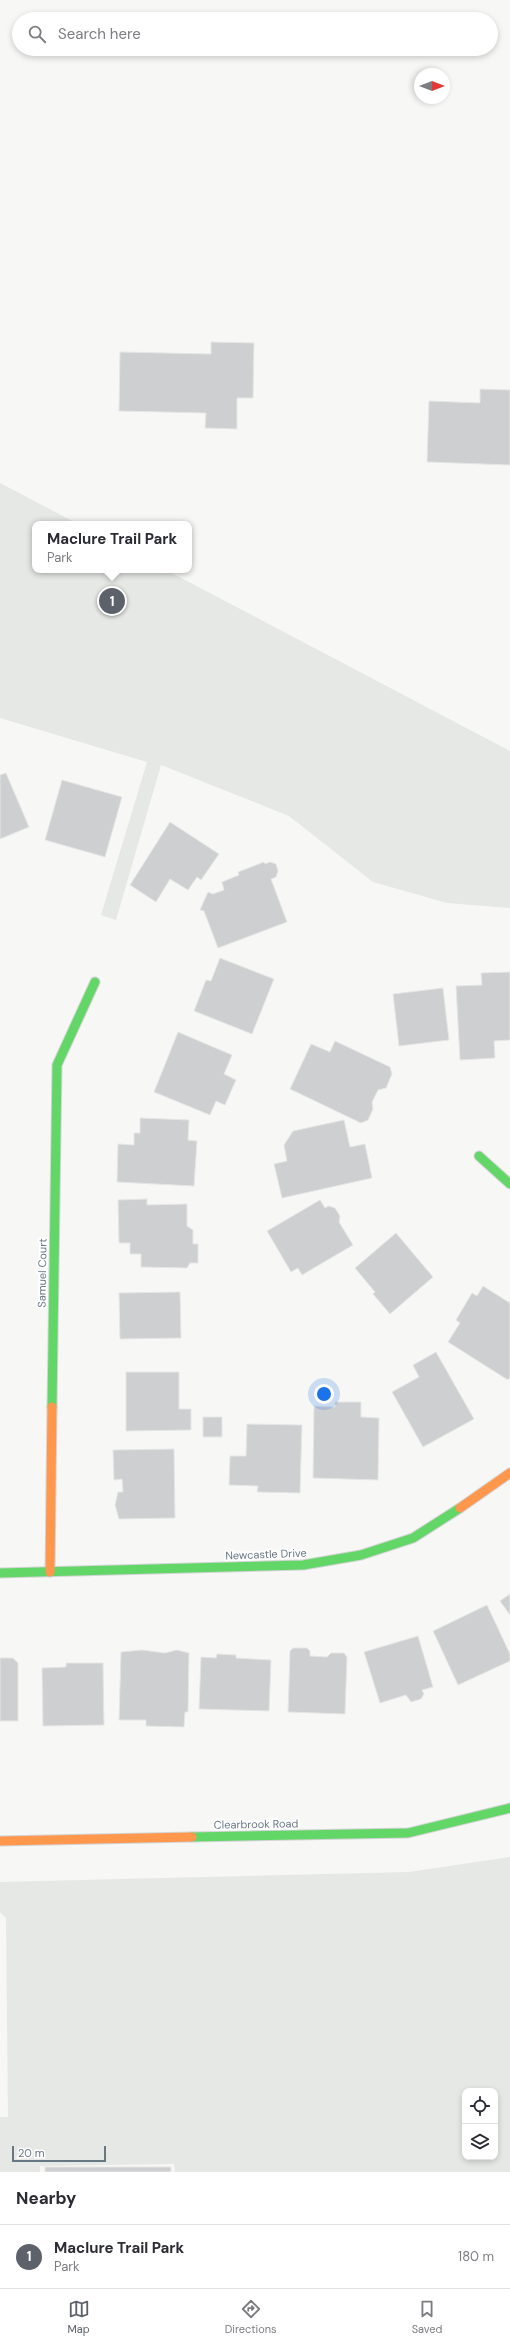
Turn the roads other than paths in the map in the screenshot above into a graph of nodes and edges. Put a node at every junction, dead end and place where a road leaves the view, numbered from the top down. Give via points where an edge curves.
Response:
1 (95, 982) dead end
2 (479, 1156) dead end
3 (510, 1184) edge
4 (510, 1473) edge
5 (50, 1572) junction
6 (0, 1573) edge
7 (510, 1808) edge
8 (0, 1840) edge

1 - 5 street, Samuel Court via 57,1065
2 - 3 street
4 - 5 street, Newcastle Drive via 482,1495 413,1538 361,1555 304,1565
5 - 6 street, Newcastle Drive
7 - 8 street, Clearbrook Road via 408,1833

